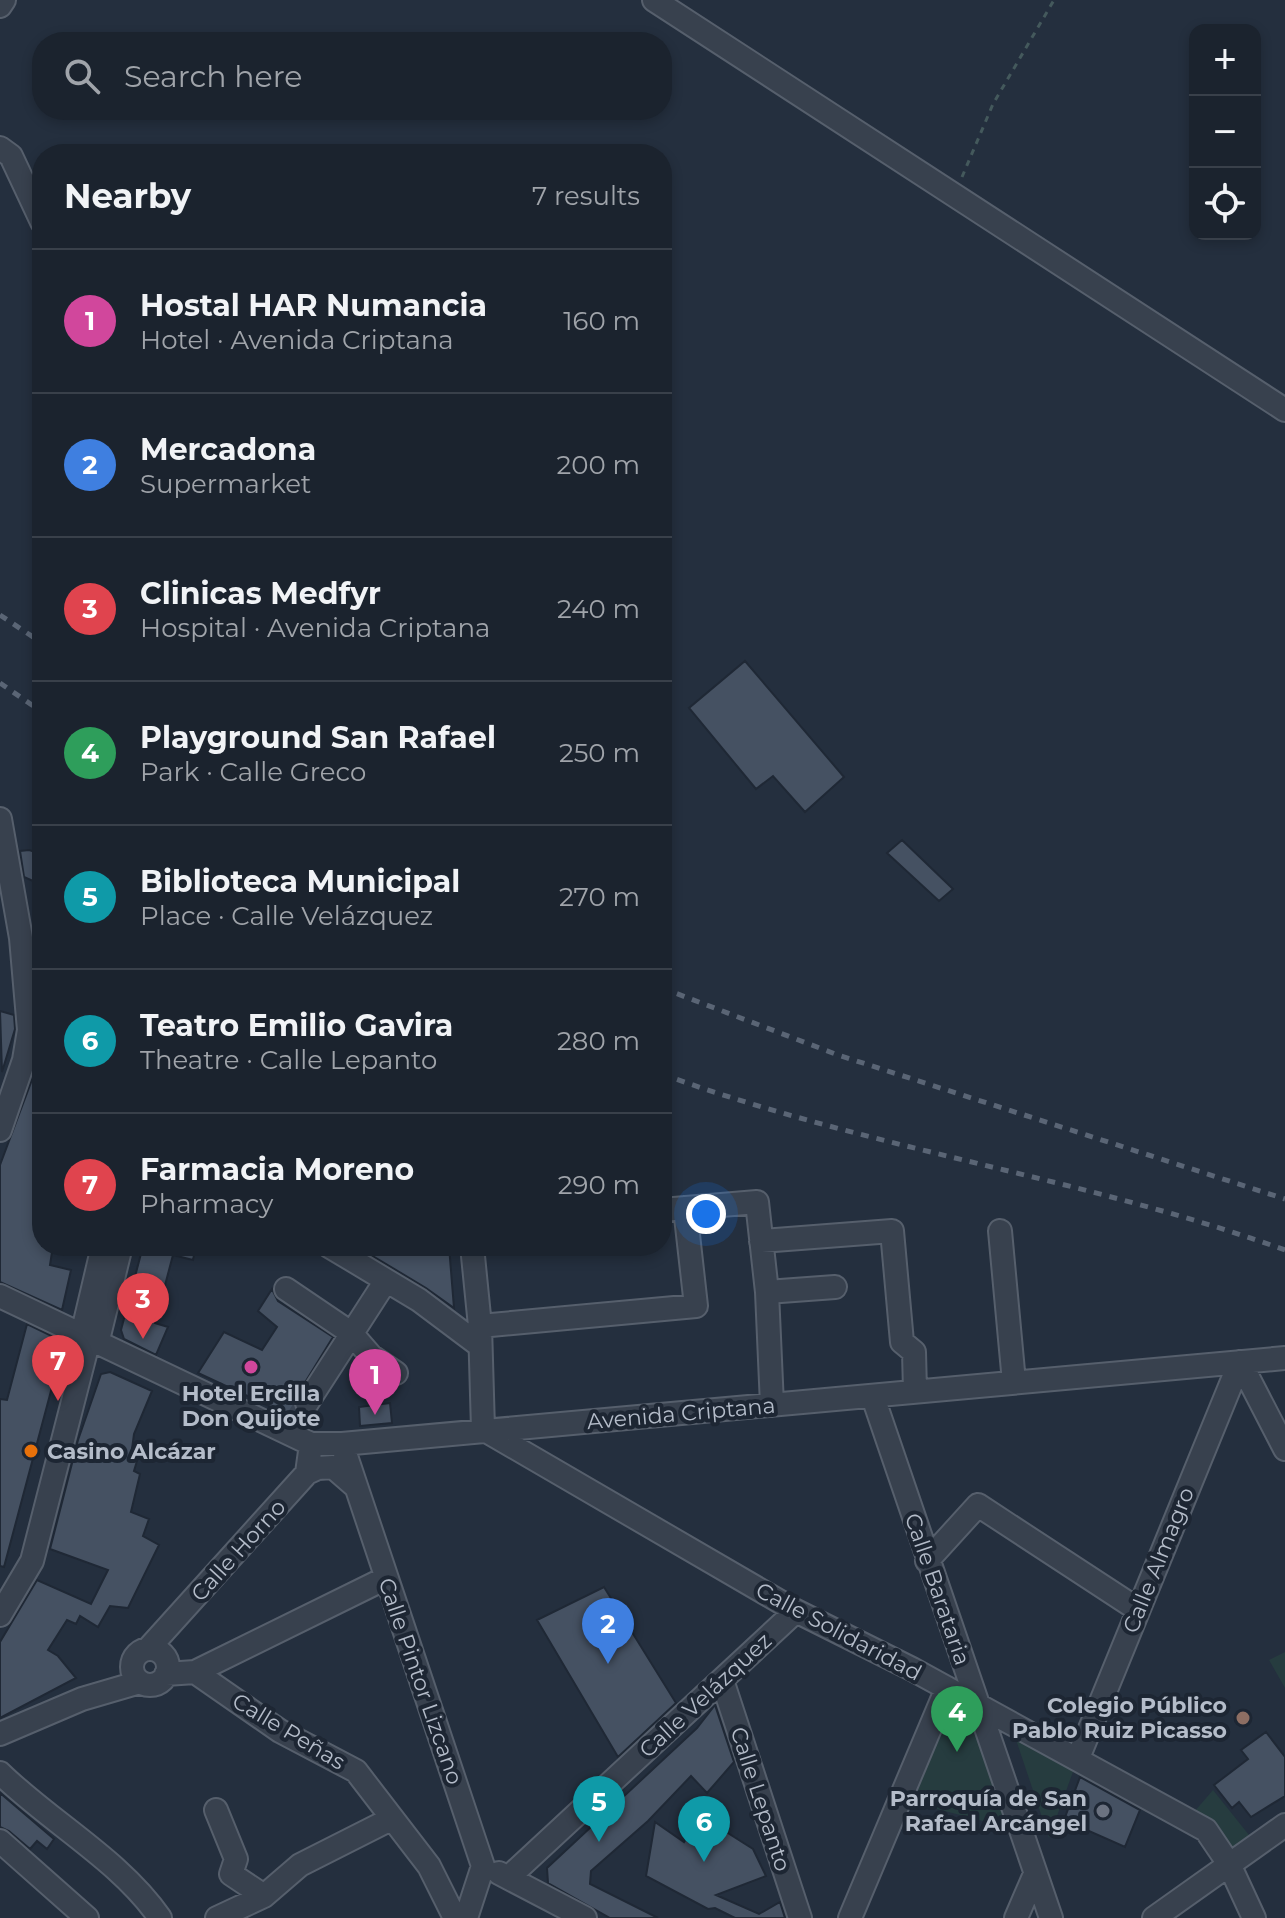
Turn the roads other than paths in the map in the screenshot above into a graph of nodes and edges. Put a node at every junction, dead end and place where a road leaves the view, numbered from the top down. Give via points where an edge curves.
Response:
1 (4, 0) edge
2 (654, 0) edge
3 (0, 6) edge
4 (0, 148) edge
5 (32, 201) edge
6 (1285, 410) edge
7 (0, 819) edge
8 (0, 921) edge
9 (21, 938) junction
10 (32, 1054) edge
11 (32, 1064) edge
12 (0, 1130) edge
13 (685, 1208) junction
14 (672, 1209) edge
15 (1000, 1231) dead end
16 (761, 1241) junction
17 (102, 1256) edge
18 (118, 1256) edge
19 (345, 1256) edge
20 (473, 1256) edge
21 (385, 1282) junction
22 (835, 1287) dead end
23 (286, 1289) dead end
24 (767, 1292) junction
25 (0, 1296) edge
26 (351, 1333) junction
27 (480, 1336) junction
28 (90, 1339) junction
29 (1285, 1358) edge
30 (1240, 1362) junction
31 (396, 1373) dead end
32 (1014, 1382) junction
33 (915, 1391) junction
34 (873, 1397) junction
35 (772, 1405) junction
36 (297, 1419) junction
37 (483, 1429) junction
38 (311, 1444) junction
39 (342, 1444) junction
40 (1285, 1449) edge
41 (307, 1473) junction
42 (357, 1488) junction
43 (927, 1561) junction
44 (386, 1578) junction
45 (1137, 1609) junction
46 (796, 1611) junction
47 (0, 1615) edge
48 (148, 1649) junction
49 (195, 1672) junction
50 (166, 1674) junction
51 (136, 1675) junction
52 (722, 1680) junction
53 (947, 1688) junction
54 (978, 1705) junction
55 (0, 1734) edge
56 (1078, 1758) junction
57 (0, 1773) edge
58 (216, 1810) dead end
59 (391, 1819) junction
60 (1285, 1825) edge
61 (0, 1841) edge
62 (1229, 1864) junction
63 (483, 1866) junction
64 (1035, 1874) junction
65 (509, 1877) junction
66 (264, 1896) junction
67 (87, 1918) edge
68 (160, 1918) edge
69 (217, 1918) edge
70 (455, 1918) edge
71 (466, 1918) edge
72 (585, 1918) edge
73 (800, 1918) edge
74 (850, 1918) edge
75 (1016, 1918) edge
76 (1051, 1918) edge
77 (1154, 1918) edge
78 (1254, 1918) edge

1 - 3 street
2 - 6 street
4 - 5 street via 11,156
7 - 9 street
8 - 9 street
9 - 10 street
11 - 12 street
13 - 14 street
13 - 16 street via 757,1202
13 - 27 street via 696,1306
15 - 32 street
16 - 24 street
16 - 33 street via 892,1231 902,1342 914,1352
17 - 28 street
18 - 28 street
19 - 21 street
20 - 27 street
21 - 26 street
21 - 27 street
22 - 24 street
23 - 26 street
24 - 35 street
25 - 28 street, Avenida Criptana
26 - 31 street
26 - 36 street
27 - 37 street
28 - 36 street, Avenida Criptana
28 - 47 street via 32,1561
29 - 30 street, Avenida Criptana
30 - 32 street, Avenida Criptana
30 - 40 street
30 - 45 street, Calle Almagro
32 - 33 street, Avenida Criptana
33 - 34 street, Avenida Criptana
34 - 35 street, Avenida Criptana
34 - 43 street, Calle Barataria
35 - 37 street, Avenida Criptana
36 - 38 street, Avenida Criptana
37 - 39 street, Avenida Criptana
37 - 46 street, Calle Solidaridad
38 - 39 street, Avenida Criptana
38 - 41 street
39 - 42 street, Calle Pintor Lizcano
41 - 42 street via 333,1467
41 - 48 street, Calle Horno
42 - 44 street, Calle Pintor Lizcano
43 - 45 street via 978,1505
43 - 54 street, Calle Barataria
44 - 49 street
44 - 63 street, Calle Pintor Lizcano
45 - 56 street, Calle Almagro
46 - 52 street, Calle Velázquez
46 - 53 street, Calle Solidaridad
48 - 50 street via 164,1657
48 - 51 street via 138,1653
49 - 50 street
49 - 59 street, Calle Peñas via 280,1731 356,1771
50 - 51 street via 151,1684
51 - 55 street
52 - 65 street, Calle Velázquez
52 - 73 street, Calle Lepanto
53 - 54 street, Calle Solidaridad
53 - 74 street
54 - 56 street, Calle Solidaridad
54 - 64 street, Calle Barataria
56 - 62 street, Calle Solidaridad via 1206,1830
57 - 68 street via 144,1895
58 - 66 street via 236,1859 231,1874
59 - 66 street via 300,1865
59 - 70 street, Calle Peñas via 429,1866
60 - 62 street
61 - 67 street
62 - 77 street
62 - 78 street, Calle Solidaridad
63 - 65 street
63 - 71 street
64 - 75 street
64 - 76 street, Calle Barataria
65 - 72 street
66 - 69 street

